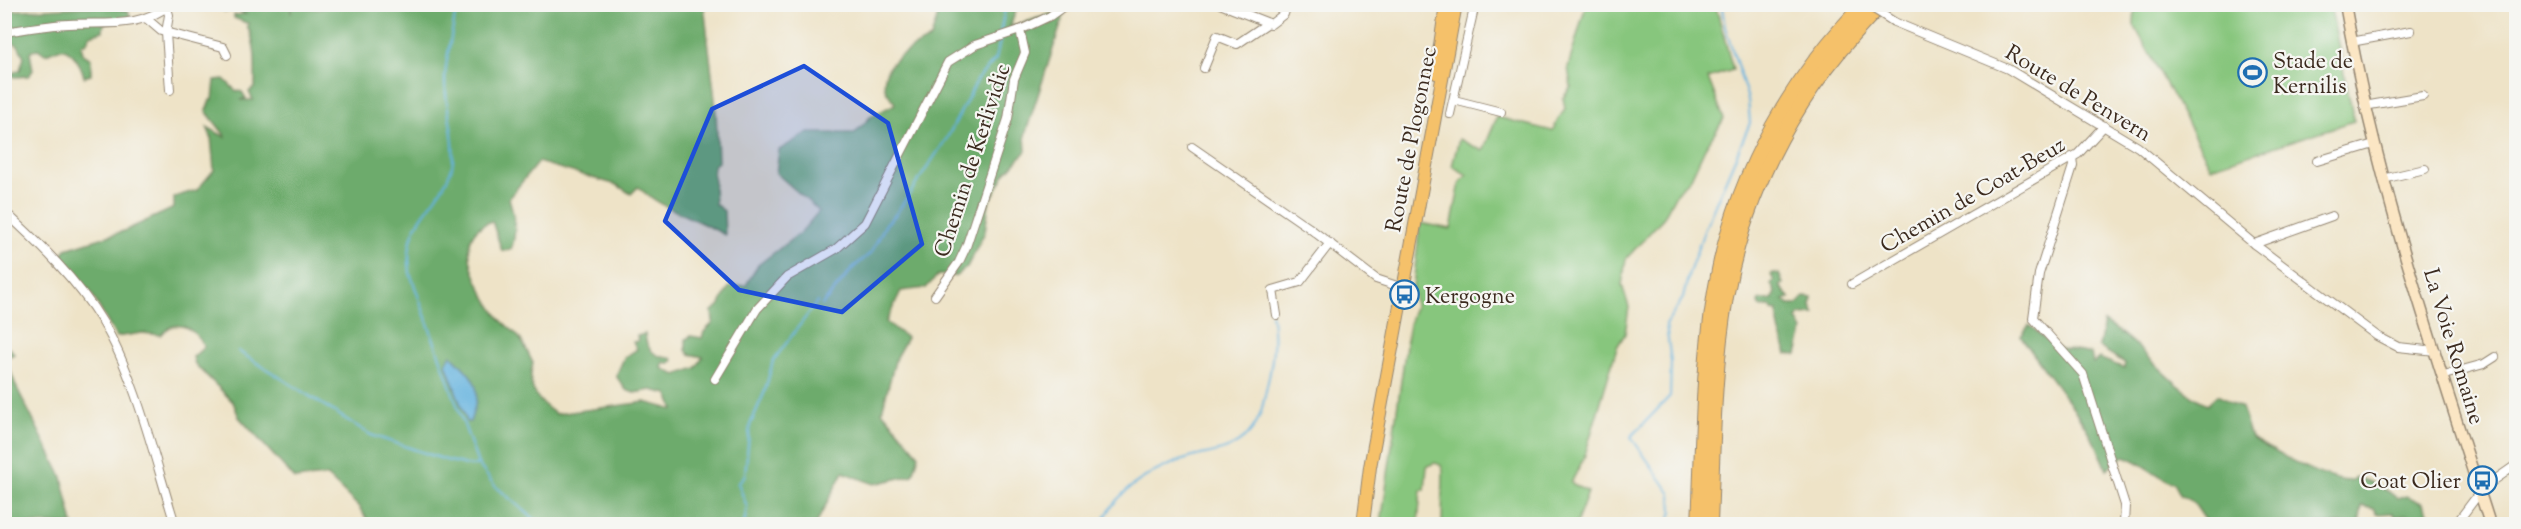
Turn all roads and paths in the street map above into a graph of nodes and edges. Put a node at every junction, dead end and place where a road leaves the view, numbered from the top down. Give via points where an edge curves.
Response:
1 (1067, 4) edge
2 (1220, 4) edge
3 (1287, 4) edge
4 (1446, 4) edge
5 (1456, 4) edge
6 (1475, 4) edge
7 (1865, 4) edge
8 (1882, 4) edge
9 (2345, 4) edge
10 (169, 6) edge
11 (147, 19) junction
12 (1268, 23) junction
13 (1020, 30) junction
14 (2410, 31) dead end
15 (4, 32) edge
16 (166, 33) junction
17 (2351, 42) junction
18 (227, 54) dead end
19 (1204, 68) dead end
20 (170, 90) dead end
21 (2422, 96) dead end
22 (1454, 100) junction
23 (2364, 106) junction
24 (1501, 112) dead end
25 (1450, 114) dead end
26 (2104, 126) junction
27 (2374, 144) junction
28 (1192, 147) dead end
29 (2072, 157) junction
30 (2317, 161) dead end
31 (2425, 169) dead end
32 (2383, 178) junction
33 (4, 211) edge
34 (2332, 216) dead end
35 (1330, 243) junction
36 (2254, 244) junction
37 (1410, 247) junction
38 (1852, 284) dead end
39 (1403, 288) junction
40 (935, 296) dead end
41 (1277, 315) dead end
42 (2435, 347) junction
43 (2495, 357) dead end
44 (2444, 375) junction
45 (715, 379) dead end
46 (1715, 422) junction
47 (2517, 465) edge
48 (2480, 491) junction
49 (175, 525) edge
50 (1364, 525) edge
51 (1699, 525) edge
52 (1710, 525) edge
53 (1715, 525) edge
54 (2124, 525) edge
55 (2456, 525) edge
56 (2490, 525) edge

1 - 13 street, Chemin de Kerlividic
2 - 12 street
3 - 12 street via 1278,21
4 - 37 main road, Route de Plogonnec
5 - 37 main road, Route de Plogonnec
6 - 22 street, Route de Plogonnec
7 - 26 street, Route de Penvern, bridge via 1925,37 1993,61
7 - 51 highway via 1814,63 1780,113 1761,149 1730,228 1719,270 1710,334
8 - 46 highway via 1815,81 1760,180 1736,251 1726,296
9 - 17 street, La Voie Romaine
10 - 11 street
10 - 16 street
11 - 15 street via 122,25 70,24
11 - 16 street
12 - 19 street via 1237,44 1217,36
13 - 40 street, Chemin de Kerlividic via 1025,52 1014,79 1008,119 966,247
13 - 45 street, Chemin de Kerlividic via 975,45 948,62 865,223 836,249 787,277 757,309
14 - 17 street
16 - 18 street via 223,46
16 - 20 street
17 - 23 street, La Voie Romaine
21 - 23 street
22 - 24 street, Route de Plogonnec
22 - 25 street, Route de Plogonnec
23 - 27 street, La Voie Romaine
26 - 29 street, Chemin de Coat-Beuz
26 - 36 street, Route de Penvern via 2161,163
27 - 30 street
27 - 32 street, La Voie Romaine
28 - 35 street
29 - 38 street, Chemin de Coat-Beuz
29 - 54 street via 2074,162 2039,274 2032,318 2084,374 2123,499
31 - 32 street
32 - 42 street, La Voie Romaine
33 - 49 street via 77,286 106,328 146,428
34 - 36 street
35 - 39 street via 1376,279
35 - 41 street via 1300,282 1273,290
36 - 42 street, Route de Penvern via 2377,336 2398,347
37 - 39 main road, Route de Plogonnec
39 - 50 main road, Route de Plogonnec via 1370,467
42 - 44 street, La Voie Romaine
43 - 44 street
44 - 48 street, La Voie Romaine
46 - 52 highway
46 - 53 highway
47 - 48 street
48 - 55 street
48 - 56 street, La Voie Romaine

